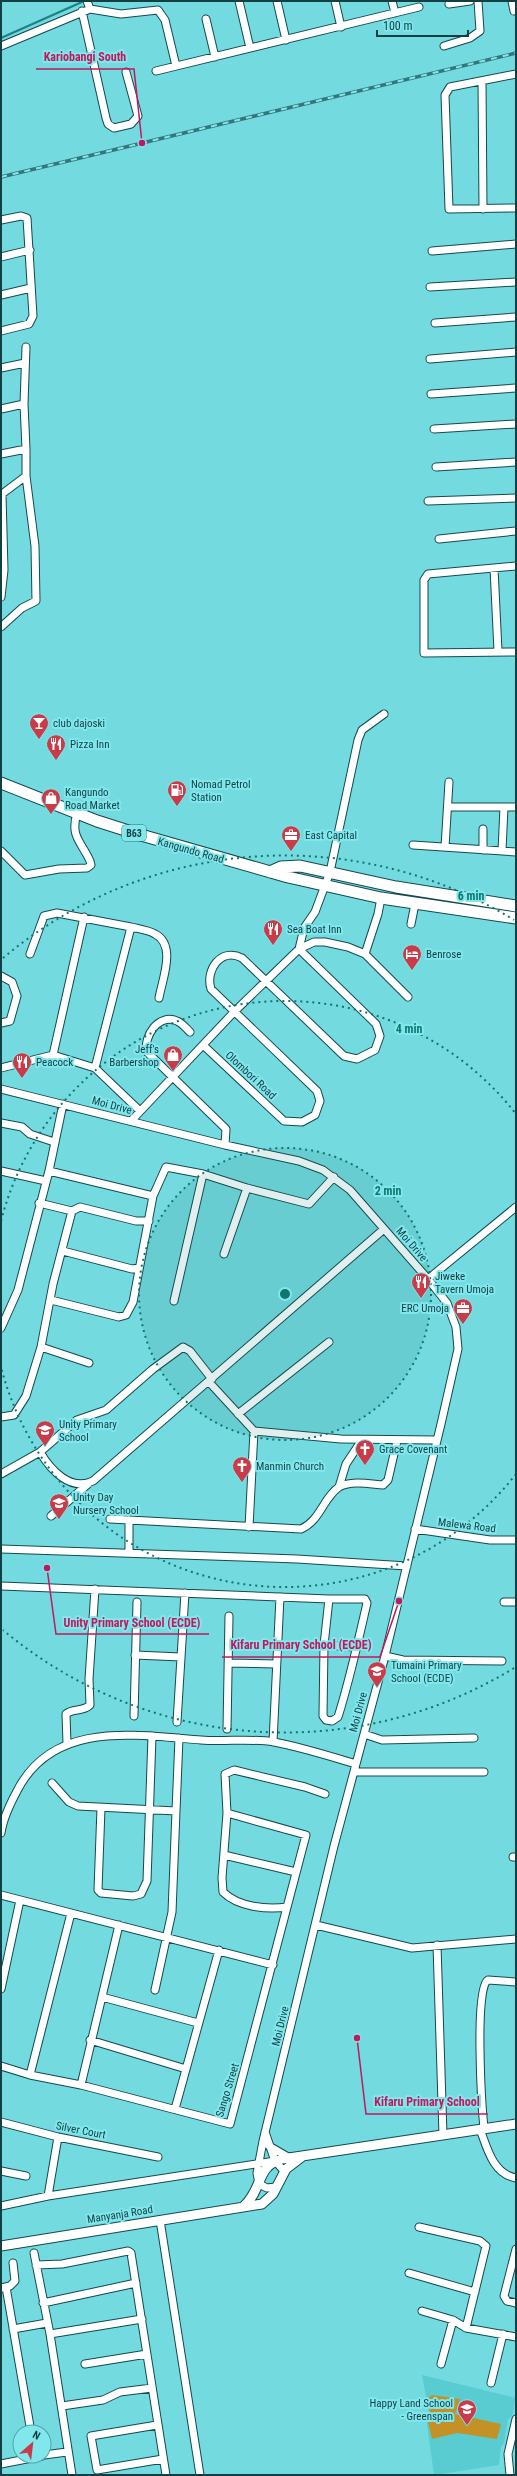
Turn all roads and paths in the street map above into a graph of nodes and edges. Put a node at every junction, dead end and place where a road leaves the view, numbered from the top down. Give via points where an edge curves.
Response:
1 (87, 1) edge
2 (239, 1) edge
3 (277, 1) edge
4 (335, 1) edge
5 (392, 1) edge
6 (470, 1) edge
7 (478, 1) edge
8 (512, 1) edge
9 (449, 4) dead end
10 (419, 7) dead end
11 (86, 10) junction
12 (514, 11) dead end
13 (395, 13) junction
14 (206, 19) dead end
15 (341, 27) junction
16 (286, 40) junction
17 (1, 46) edge
18 (444, 46) dead end
19 (250, 48) junction
20 (215, 57) junction
21 (176, 66) junction
22 (156, 71) dead end
23 (126, 72) dead end
24 (516, 74) edge
25 (482, 81) junction
26 (516, 208) edge
27 (482, 210) junction
28 (1, 220) edge
29 (516, 244) edge
30 (30, 250) junction
31 (432, 251) dead end
32 (1, 257) edge
33 (516, 282) edge
34 (430, 287) dead end
35 (31, 288) junction
36 (1, 295) edge
37 (516, 317) edge
38 (436, 323) dead end
39 (1, 331) edge
40 (26, 347) dead end
41 (516, 352) edge
42 (430, 359) dead end
43 (25, 363) junction
44 (1, 368) edge
45 (516, 388) edge
46 (431, 394) dead end
47 (24, 404) junction
48 (1, 409) edge
49 (516, 424) edge
50 (434, 429) dead end
51 (26, 449) junction
52 (1, 454) edge
53 (516, 462) edge
54 (436, 467) dead end
55 (26, 476) junction
56 (1, 494) edge
57 (516, 498) edge
58 (428, 501) dead end
59 (516, 531) edge
60 (439, 539) dead end
61 (516, 566) edge
62 (494, 568) junction
63 (1, 597) edge
64 (1, 627) edge
65 (498, 651) junction
66 (516, 652) edge
67 (384, 714) dead end
68 (449, 782) dead end
69 (1, 783) edge
70 (448, 807) junction
71 (504, 807) junction
72 (516, 807) edge
73 (77, 813) junction
74 (484, 829) dead end
75 (413, 845) dead end
76 (445, 847) junction
77 (483, 850) junction
78 (1, 851) edge
79 (502, 851) junction
80 (516, 852) edge
81 (270, 872) junction
82 (330, 872) junction
83 (326, 886) junction
84 (396, 887) junction
85 (381, 898) junction
86 (394, 900) junction
87 (415, 904) junction
88 (516, 906) edge
89 (84, 917) junction
90 (516, 918) edge
91 (411, 924) dead end
92 (131, 927) junction
93 (299, 949) junction
94 (30, 954) dead end
95 (365, 954) junction
96 (1, 976) edge
97 (265, 980) junction
98 (408, 997) dead end
99 (159, 998) dead end
100 (234, 1011) junction
101 (1, 1023) edge
102 (190, 1032) dead end
103 (203, 1045) junction
104 (53, 1055) junction
105 (1, 1068) edge
106 (95, 1068) junction
107 (172, 1077) junction
108 (1, 1089) edge
109 (63, 1104) junction
110 (140, 1111) junction
111 (131, 1121) junction
112 (1, 1123) edge
113 (54, 1142) junction
114 (225, 1145) junction
115 (49, 1171) junction
116 (1, 1172) edge
117 (204, 1174) junction
118 (334, 1177) junction
119 (46, 1181) junction
120 (247, 1188) junction
121 (153, 1196) junction
122 (39, 1203) junction
123 (516, 1207) edge
124 (72, 1211) junction
125 (149, 1221) junction
126 (384, 1229) junction
127 (63, 1251) junction
128 (224, 1254) dead end
129 (139, 1268) junction
130 (428, 1279) junction
131 (51, 1300) junction
132 (174, 1301) dead end
133 (1, 1328) edge
134 (329, 1342) dead end
135 (41, 1347) junction
136 (89, 1363) dead end
137 (211, 1381) junction
138 (238, 1414) junction
139 (1, 1417) edge
140 (254, 1431) junction
141 (362, 1440) junction
142 (437, 1440) junction
143 (397, 1441) junction
144 (40, 1452) junction
145 (1, 1474) edge
146 (88, 1484) junction
147 (339, 1487) junction
148 (51, 1516) dead end
149 (110, 1519) dead end
150 (129, 1520) junction
151 (249, 1527) junction
152 (415, 1529) junction
153 (516, 1540) edge
154 (1, 1549) edge
155 (129, 1553) junction
156 (407, 1566) junction
157 (1, 1586) edge
158 (95, 1589) junction
159 (185, 1593) junction
160 (280, 1597) junction
161 (329, 1599) junction
162 (137, 1602) dead end
163 (504, 1602) dead end
164 (516, 1602) edge
165 (229, 1616) dead end
166 (324, 1645) junction
167 (356, 1648) junction
168 (135, 1655) junction
169 (385, 1656) junction
170 (181, 1657) junction
171 (502, 1661) dead end
172 (229, 1663) junction
173 (276, 1664) junction
174 (134, 1716) dead end
175 (178, 1722) dead end
176 (226, 1729) dead end
177 (364, 1734) junction
178 (152, 1736) junction
179 (179, 1738) junction
180 (474, 1738) dead end
181 (273, 1742) junction
182 (67, 1744) junction
183 (356, 1764) junction
184 (354, 1772) junction
185 (484, 1772) dead end
186 (52, 1783) dead end
187 (325, 1794) dead end
188 (101, 1808) junction
189 (148, 1810) junction
190 (176, 1811) junction
191 (227, 1813) junction
192 (1, 1829) edge
193 (224, 1855) junction
194 (296, 1872) junction
195 (1, 1895) edge
196 (20, 1900) junction
197 (287, 1907) junction
198 (72, 1913) junction
199 (119, 1925) junction
200 (316, 1925) junction
201 (166, 1937) junction
202 (516, 1940) edge
203 (437, 1945) junction
204 (219, 1950) junction
205 (273, 1965) junction
206 (516, 1982) edge
207 (1, 1989) edge
208 (154, 1990) dead end
209 (102, 1997) junction
210 (198, 2023) junction
211 (90, 2040) junction
212 (1, 2066) edge
213 (186, 2069) junction
214 (30, 2075) junction
215 (81, 2085) junction
216 (175, 2109) junction
217 (1, 2122) edge
218 (516, 2124) edge
219 (482, 2129) junction
220 (265, 2131) junction
221 (443, 2135) junction
222 (58, 2137) junction
223 (269, 2146) junction
224 (303, 2156) junction
225 (158, 2157) dead end
226 (288, 2157) junction
227 (275, 2161) junction
228 (260, 2162) junction
229 (1, 2171) edge
230 (284, 2171) junction
231 (26, 2176) dead end
232 (516, 2178) edge
233 (259, 2184) junction
234 (276, 2187) junction
235 (48, 2196) junction
236 (1, 2206) edge
237 (244, 2206) junction
238 (160, 2220) junction
239 (420, 2227) dead end
240 (1, 2246) edge
241 (516, 2249) edge
242 (34, 2254) dead end
243 (13, 2263) dead end
244 (36, 2265) junction
245 (409, 2273) dead end
246 (136, 2283) junction
247 (4, 2287) edge
248 (475, 2292) junction
249 (43, 2303) junction
250 (516, 2304) edge
251 (422, 2312) dead end
252 (142, 2319) junction
253 (453, 2320) junction
254 (47, 2323) junction
255 (466, 2328) junction
256 (13, 2329) junction
257 (50, 2334) junction
258 (503, 2334) junction
259 (516, 2337) edge
260 (147, 2354) junction
261 (85, 2364) dead end
262 (441, 2364) dead end
263 (491, 2383) dead end
264 (152, 2388) junction
265 (62, 2406) junction
266 (516, 2419) edge
267 (30, 2424) edge
268 (157, 2425) junction
269 (67, 2452) junction
270 (52, 2454) edge
271 (164, 2459) junction
272 (12, 2462) edge
273 (1, 2464) edge
274 (72, 2475) edge
275 (166, 2475) edge
276 (200, 2475) edge
277 (510, 2475) edge

1 - 11 street
2 - 19 street
3 - 16 street
4 - 15 street
5 - 13 street
6 - 9 street
7 - 18 street via 480,31 470,38
8 - 12 street
10 - 13 street
11 - 17 street
11 - 21 street via 121,14 158,10 165,20
11 - 23 street via 106,118 108,124 114,128 131,124 138,116
13 - 15 street
14 - 20 street
15 - 16 street
16 - 19 street
19 - 20 street
20 - 21 street
21 - 22 street
24 - 25 street
25 - 27 street
25 - 27 street via 450,87 445,95 448,204 452,209
26 - 27 street
28 - 30 street via 21,216 27,218
29 - 31 street
30 - 32 street
30 - 35 street
33 - 34 street
35 - 36 street
35 - 39 street via 32,320 29,324
37 - 38 street
40 - 43 street
41 - 42 street
43 - 44 street
43 - 47 street
45 - 46 street
47 - 48 street
47 - 51 street
49 - 50 street
51 - 52 street
51 - 55 street
53 - 54 street
55 - 56 street
55 - 64 street via 35,546 36,601 22,608
56 - 63 street via 4,570
57 - 58 street
59 - 60 street
61 - 62 street
62 - 65 street
62 - 65 street via 426,576 424,653
65 - 66 street
67 - 82 street via 362,730 358,740
68 - 70 street
69 - 73 highway, Kangundo Road / B63
70 - 71 street
70 - 76 street
71 - 72 street
71 - 79 street
73 - 78 street via 75,833 90,861 91,865 88,868 59,869 25,875
73 - 81 highway, Kangundo Road / B63 via 141,835
74 - 77 street
75 - 76 street
76 - 77 street
77 - 79 street
79 - 80 street
81 - 82 highway via 290,866
81 - 83 highway, Kangundo Road / B63
82 - 83 street
82 - 84 highway
83 - 85 highway, Kangundo Road / B63
83 - 93 street via 315,912 304,928
84 - 86 main road
84 - 88 highway
85 - 86 highway, Kangundo Road / B63
85 - 95 street
86 - 87 highway, Kangundo Road / B63
87 - 90 highway, Kangundo Road / B63
87 - 91 street
89 - 92 street
89 - 94 street via 57,913 44,916
89 - 104 street
92 - 99 street via 156,934 165,944 167,952
92 - 106 street
93 - 95 street via 314,942 325,942
93 - 97 street
93 - 97 street via 376,1024 380,1036 375,1050 357,1058 344,1056
95 - 98 street
96 - 101 street via 12,982 17,996 10,1021
97 - 100 street
97 - 100 street via 235,954 222,956 210,981 211,989
100 - 103 street
100 - 103 street, Olombori Road via 317,1091 320,1101 315,1115 302,1122 284,1121
102 - 107 street via 172,1020 160,1023 148,1035 147,1052
103 - 107 street
104 - 105 street
104 - 106 street
106 - 110 street
107 - 110 street
107 - 114 street via 226,1129
108 - 109 street, Moi Drive
109 - 111 street, Moi Drive
109 - 113 street
110 - 111 street
111 - 114 street, Moi Drive
112 - 113 street via 22,1127 30,1134
113 - 115 street
114 - 118 street, Moi Drive via 311,1164
115 - 119 street
115 - 121 street
116 - 119 street
117 - 120 street
117 - 121 street via 166,1167
117 - 132 street
118 - 120 street via 309,1204
118 - 126 street, Moi Drive
119 - 122 street
120 - 128 street
121 - 125 street
122 - 124 street
122 - 133 street via 18,1290
123 - 130 street
124 - 125 street via 80,1207 136,1221
124 - 127 street
125 - 129 street
126 - 130 street, Moi Drive
126 - 137 street
127 - 129 street via 132,1269
127 - 131 street
129 - 131 street via 133,1302 123,1317
130 - 142 street, Moi Drive via 453,1314 458,1340
131 - 135 street
134 - 138 street
135 - 136 street
135 - 139 street via 23,1401 14,1415
137 - 138 street
137 - 144 street via 190,1351 182,1347 106,1410 77,1420
137 - 146 street
138 - 140 street
140 - 141 street
140 - 151 street
141 - 143 street
141 - 147 street via 346,1464
142 - 143 street
142 - 152 street, Moi Drive
143 - 147 street via 388,1480 383,1485 358,1483
144 - 145 street
144 - 146 street via 48,1465 61,1477 70,1482
146 - 148 street
147 - 151 street via 308,1526 293,1529
149 - 150 street
150 - 151 street
150 - 155 street
152 - 153 street, Malewa Road via 490,1540
152 - 156 street, Moi Drive
154 - 155 street
155 - 156 street
156 - 169 street, Moi Drive
157 - 158 street
158 - 159 street
158 - 182 street via 89,1679 90,1705 66,1714
159 - 160 street
159 - 170 street
160 - 161 street
160 - 173 street
161 - 166 street
161 - 167 street via 366,1599
162 - 168 street
163 - 164 street
165 - 172 street
166 - 167 street
166 - 167 street via 323,1716 326,1720 332,1721 338,1717 344,1701
168 - 170 street
168 - 174 street
169 - 171 street via 403,1660
169 - 177 street, Moi Drive
170 - 175 street
172 - 173 street
172 - 176 street
173 - 181 street
177 - 180 street via 382,1740
177 - 183 street, Moi Drive
178 - 179 street
178 - 182 street via 87,1737
178 - 189 street
179 - 181 street
179 - 190 street
181 - 183 street
182 - 192 street via 33,1765 20,1783
183 - 184 street, Moi Drive
184 - 185 street
184 - 200 street, Moi Drive
186 - 188 street via 68,1802 78,1806
187 - 191 street via 234,1770 225,1774
188 - 189 street
188 - 189 street via 98,1890 101,1893 133,1896 143,1893 148,1881
189 - 190 street
190 - 201 street via 172,1912
191 - 193 street
191 - 194 street, Sango Street via 306,1835
193 - 194 street
193 - 197 street via 222,1888 228,1897 268,1909
194 - 197 street, Sango Street
195 - 196 street
196 - 198 street
196 - 207 street
197 - 205 street, Sango Street
198 - 199 street
198 - 214 street
199 - 201 street
199 - 209 street
200 - 203 street via 412,1948
200 - 220 street, Moi Drive
201 - 204 street
201 - 208 street
202 - 203 street
203 - 221 street
204 - 205 street
204 - 210 street
205 - 216 street, Sango Street via 230,2124
206 - 219 street via 488,1980 483,1985 480,2006
209 - 210 street
209 - 211 street
210 - 213 street
211 - 213 street
211 - 215 street
212 - 214 street, Sango Street
213 - 216 street
214 - 215 street, Sango Street
215 - 216 street, Sango Street
217 - 222 street, Silver Court
218 - 219 main road, Manyanja Road
219 - 221 main road, Manyanja Road
219 - 232 street via 497,2168
220 - 223 street
220 - 228 street, Moi Drive
221 - 224 main road, Manyanja Road
222 - 225 street, Silver Court
222 - 235 street
223 - 226 street
223 - 227 street
224 - 226 main road, Manyanja Road
224 - 230 main road, Manyanja Road
226 - 227 main road, Manyanja Road
227 - 228 street
227 - 230 street
227 - 233 main road via 264,2170
228 - 233 street, Moi Drive via 257,2173
228 - 235 street
229 - 231 street
230 - 234 main road, Manyanja Road
233 - 234 street via 268,2188
233 - 237 main road via 254,2196
234 - 237 main road, Manyanja Road via 266,2202 258,2206
235 - 236 street
237 - 238 main road, Manyanja Road
238 - 240 main road, Manyanja Road
238 - 276 street
239 - 248 street via 480,2241 486,2246
241 - 250 street via 504,2296 507,2301
242 - 244 street
243 - 247 street via 15,2281
244 - 246 street via 62,2264 128,2251
244 - 249 street
245 - 248 street
246 - 249 street
246 - 252 street
247 - 256 street
248 - 255 street
249 - 254 street
251 - 253 street
252 - 257 street
252 - 260 street
253 - 255 street
253 - 262 street
254 - 256 street
254 - 257 street
255 - 258 street
256 - 267 street
257 - 265 street
258 - 259 street
258 - 263 street
260 - 261 street
260 - 264 street
264 - 265 street via 120,2392 103,2400
264 - 268 street
265 - 269 street
266 - 277 street via 508,2454
268 - 271 street
268 - 271 street via 91,2436 94,2463 97,2470
269 - 270 street
269 - 274 street
271 - 275 street
272 - 273 street

